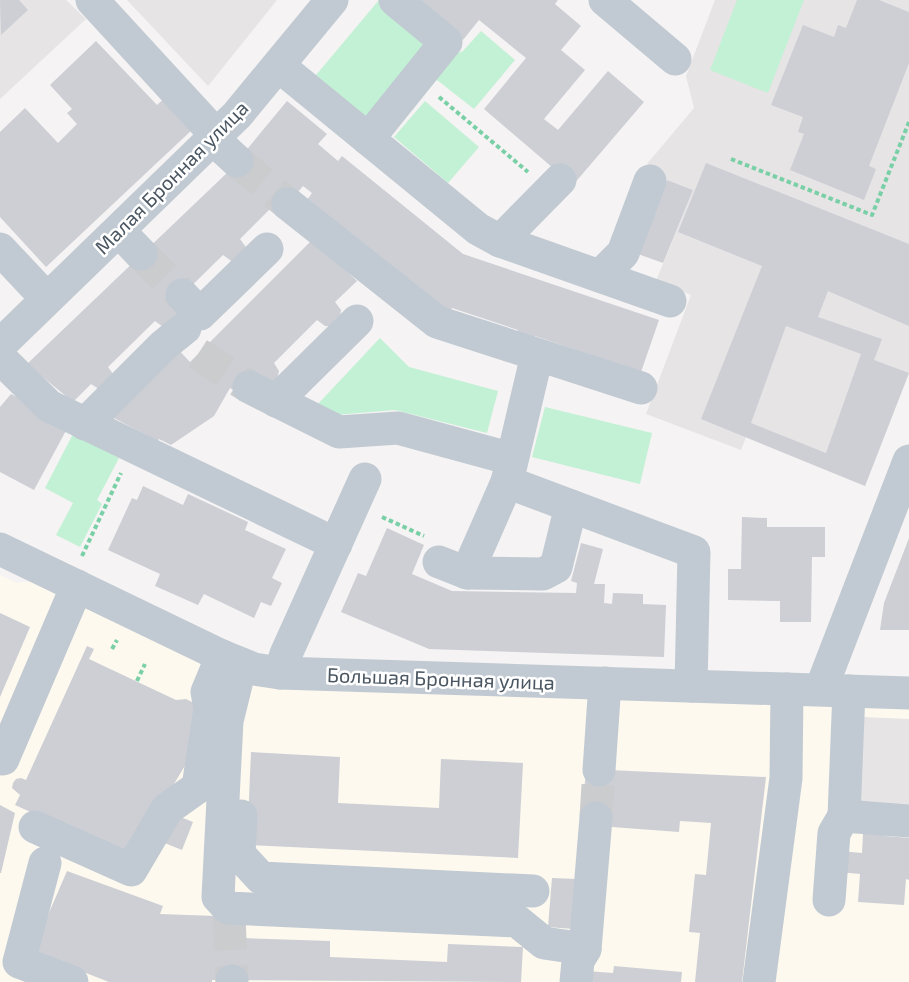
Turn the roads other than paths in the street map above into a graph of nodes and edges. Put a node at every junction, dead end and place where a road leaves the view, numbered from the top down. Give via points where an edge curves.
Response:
1 (92, 0) edge
2 (332, 0) edge
3 (395, 0) edge
4 (605, 0) edge
5 (675, 58) dead end
6 (279, 66) junction
7 (215, 137) junction
8 (368, 139) junction
9 (237, 161) tunnel mouth
10 (650, 181) dead end
11 (556, 186) road end
12 (288, 204) tunnel mouth
13 (119, 231) junction
14 (501, 241) junction
15 (0, 249) edge
16 (267, 249) dead end
17 (141, 254) tunnel mouth
18 (600, 276) junction
19 (47, 299) junction
20 (670, 301) dead end
21 (357, 321) dead end
22 (0, 345) edge
23 (537, 355) junction
24 (0, 358) edge
25 (641, 388) dead end
26 (86, 424) junction
27 (909, 462) edge
28 (510, 470) junction
29 (360, 491) road end
30 (572, 506) junction
31 (336, 544) junction
32 (0, 549) edge
33 (77, 576) junction
34 (231, 660) junction
35 (280, 673) junction
36 (605, 683) junction
37 (691, 686) junction
38 (787, 689) junction
39 (835, 690) junction
40 (909, 693) edge
41 (227, 721) junction
42 (0, 758) edge
43 (599, 770) tunnel mouth
44 (844, 816) junction
45 (596, 818) tunnel mouth
46 (909, 821) edge
47 (36, 826) dead end
48 (45, 863) dead end
49 (251, 867) junction
50 (533, 891) dead end
51 (829, 900) dead end
52 (225, 907) junction
53 (585, 949) junction
54 (72, 982) edge
55 (576, 982) edge
56 (759, 982) edge

1 - 7 street
2 - 6 street, Малая Бронная улица
3 - 8 street via 446,42
4 - 5 street
6 - 7 street, Малая Бронная улица
6 - 8 street
7 - 9 street
7 - 13 street, Малая Бронная улица
8 - 14 street via 478,229
10 - 18 street via 623,253
11 - 14 street
12 - 23 street via 436,322
13 - 17 street
13 - 19 street, Малая Бронная улица
14 - 18 street
15 - 19 street
16 - 26 street
18 - 20 street
19 - 22 street, Малая Бронная улица
21 - 28 street via 263,394 339,432 398,428
23 - 25 street
23 - 28 street
24 - 26 street via 49,406
26 - 31 street
27 - 39 street
28 - 30 street
28 - 30 street via 453,568 543,574 556,567
29 - 31 street
30 - 37 street via 694,552
31 - 35 street
32 - 33 street, Большая Бронная улица
33 - 34 street, Большая Бронная улица
33 - 42 street via 3,759
34 - 35 street, Большая Бронная улица
34 - 41 street
34 - 47 street via 207,692 210,709 198,787 167,809 131,870
35 - 36 street, Большая Бронная улица
36 - 37 street, Большая Бронная улица
36 - 43 street
37 - 38 street, Большая Бронная улица
38 - 39 street, Большая Бронная улица
38 - 56 street via 786,777
39 - 40 street, Большая Бронная улица
39 - 44 street
41 - 49 street via 244,739 239,854
41 - 52 street
44 - 46 street
44 - 51 street via 834,833
45 - 53 street
48 - 54 street via 20,962
49 - 50 street via 261,878
49 - 52 street
52 - 53 street via 517,921 544,943
53 - 55 street via 578,961

